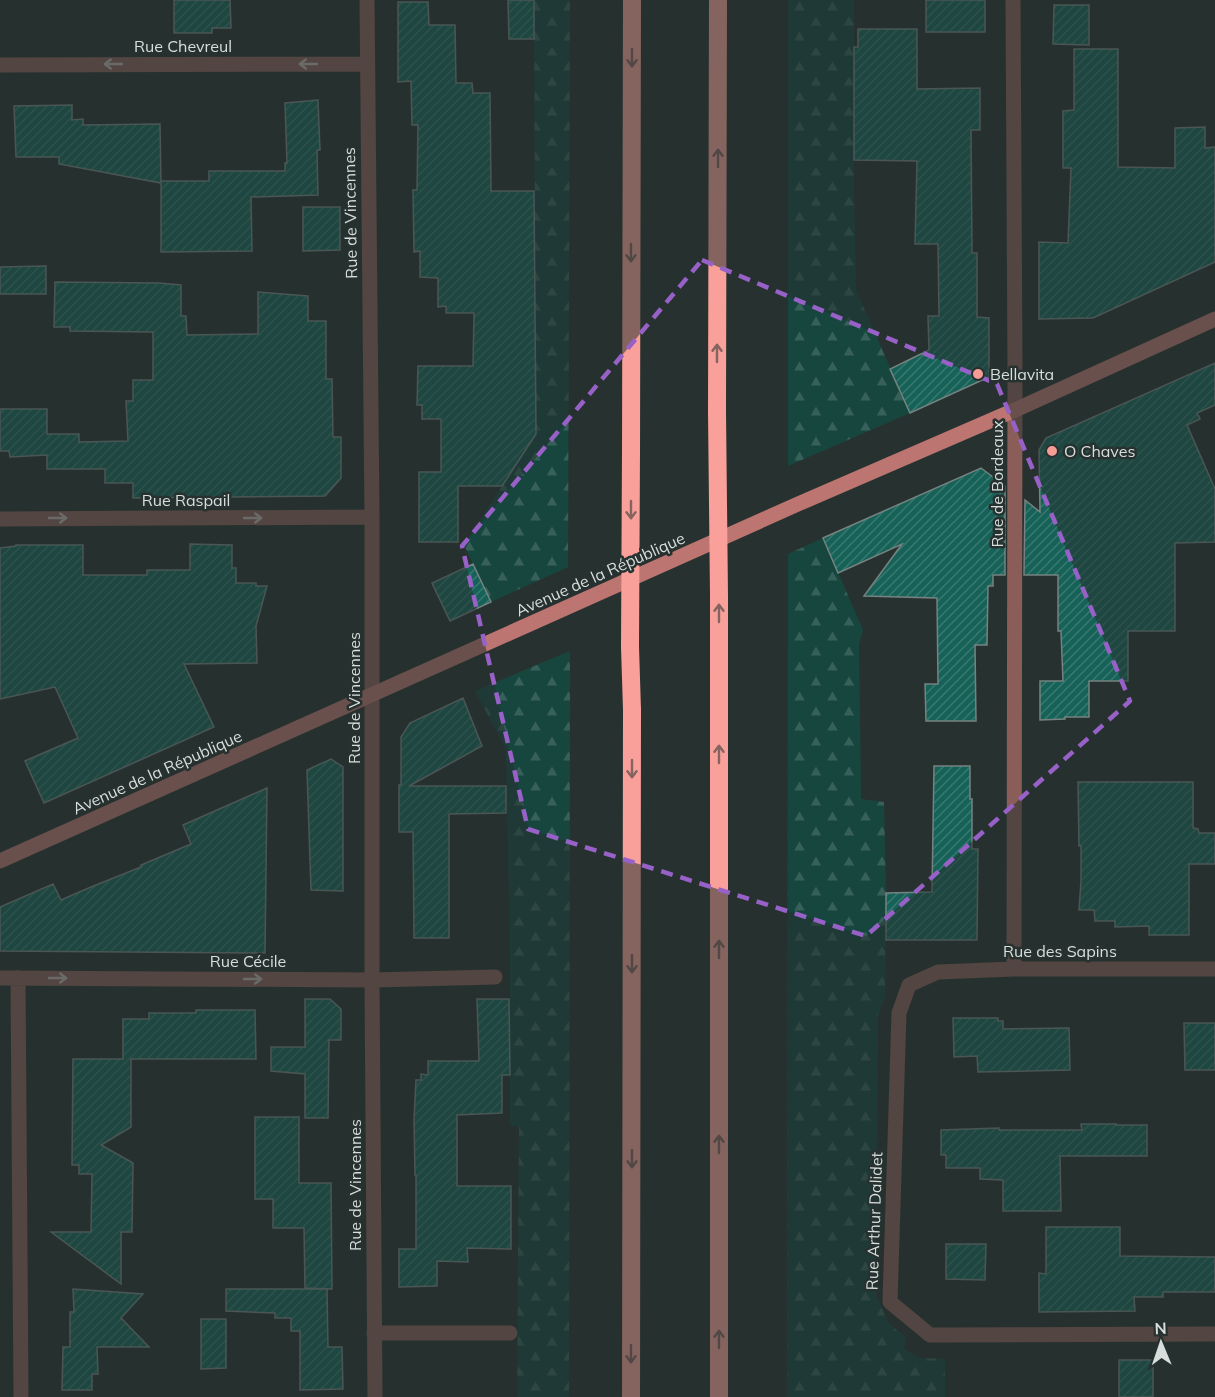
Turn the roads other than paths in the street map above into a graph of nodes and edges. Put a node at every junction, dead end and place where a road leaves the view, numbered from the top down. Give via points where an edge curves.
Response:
1 (367, 0) edge
2 (632, 0) edge
3 (718, 0) edge
4 (1013, 0) edge
5 (366, 64) junction
6 (0, 65) edge
7 (1215, 319) edge
8 (1015, 410) junction
9 (372, 517) junction
10 (0, 519) edge
11 (371, 696) junction
12 (0, 861) edge
13 (1014, 969) junction
14 (1215, 969) edge
15 (495, 977) dead end
16 (0, 978) edge
17 (18, 978) junction
18 (372, 980) junction
19 (909, 985) joint
20 (374, 1333) junction
21 (510, 1333) dead end
22 (1215, 1334) edge
23 (21, 1397) edge
24 (375, 1397) edge
25 (632, 1397) edge
26 (719, 1397) edge

1 - 5 street, Rue de Vincennes
2 -> 25 highway, bridge
26 -> 3 highway, bridge
4 - 8 street, Rue de Bordeaux
5 -> 6 street, Rue Chevreul
5 - 9 street, Rue de Vincennes
7 - 8 main road, Avenue de la République
8 - 11 main road, Avenue de la République
8 - 13 street, Rue de Bordeaux
10 -> 9 street, Rue Raspail
9 - 11 street, Rue de Vincennes
11 - 12 main road, Avenue de la République
11 - 18 street, Rue de Vincennes
13 - 14 street, Rue des Sapins
13 - 19 street, Rue des Sapins via 938,972
15 - 18 street, Rue Cécile
16 - 17 street, Rue Cécile
17 -> 18 street, Rue Cécile
17 - 23 street
18 - 20 street, Rue de Vincennes
19 - 22 street, Rue Arthur Dalidet via 899,1013 890,1302 930,1335
20 - 21 street
20 - 24 street, Rue de Vincennes

